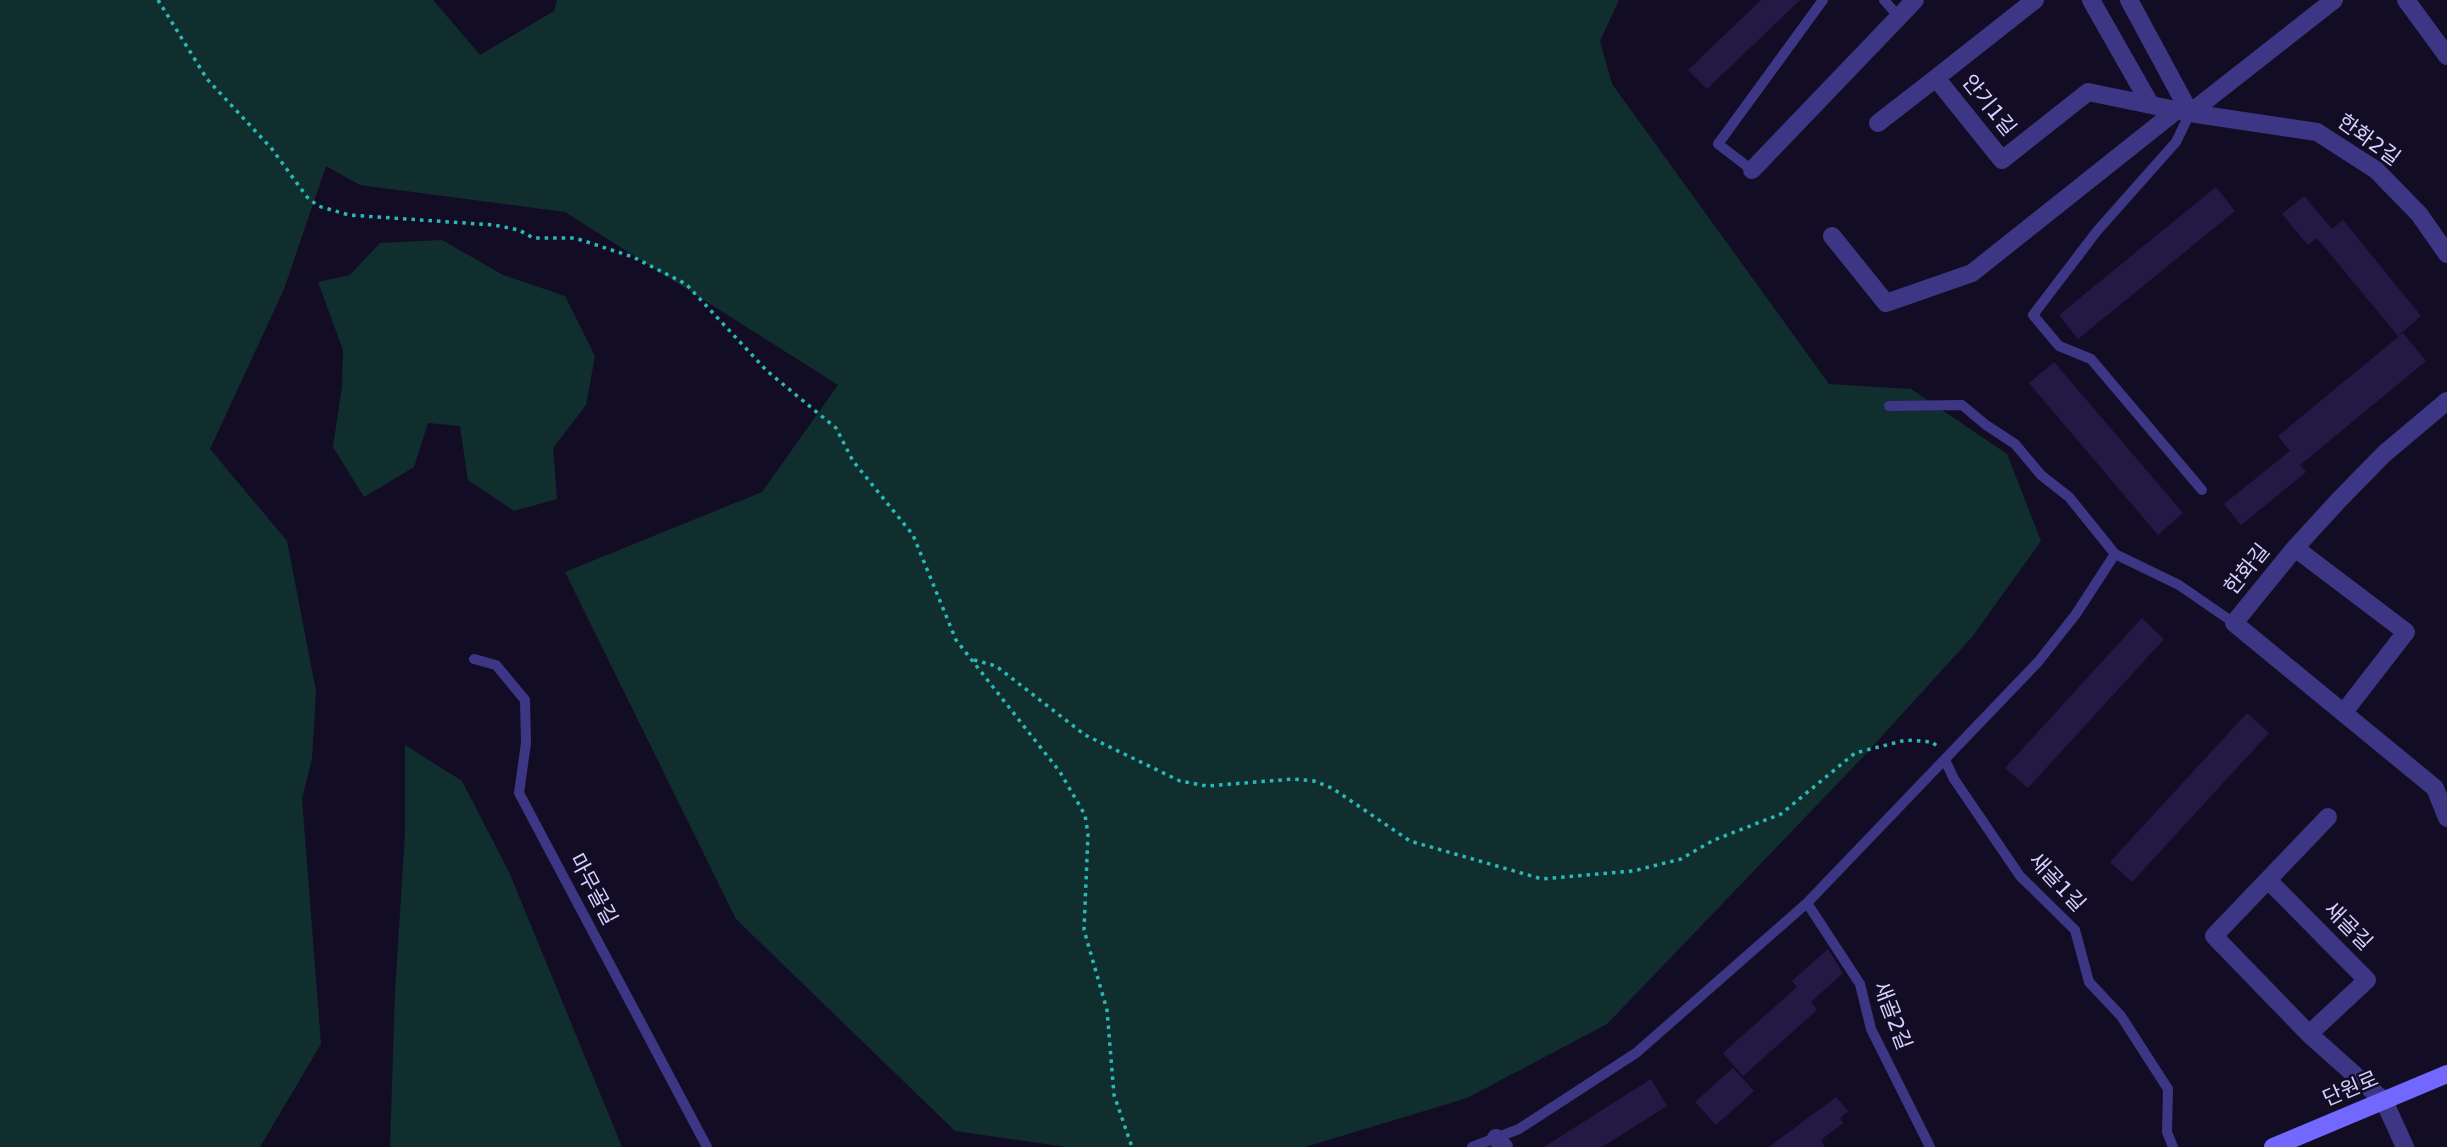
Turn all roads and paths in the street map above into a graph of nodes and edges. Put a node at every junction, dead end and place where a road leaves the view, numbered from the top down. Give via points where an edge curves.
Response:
1 (158, 0) edge
2 (1823, 0) edge
3 (1884, 0) edge
4 (1915, 0) edge
5 (2035, 0) edge
6 (2091, 0) edge
7 (2129, 0) edge
8 (2334, 0) edge
9 (2406, 0) edge
10 (1898, 16) junction
11 (2447, 56) edge
12 (1936, 78) junction
13 (2150, 104) junction
14 (2183, 112) junction
15 (1878, 123) dead end
16 (1752, 170) joint
17 (1832, 236) dead end
18 (2447, 254) edge
19 (2447, 401) edge
20 (1889, 406) dead end
21 (2202, 489) dead end
22 (2295, 548) junction
23 (2115, 554) junction
24 (2234, 623) junction
25 (474, 659) dead end
26 (972, 659) junction
27 (2344, 712) junction
28 (1945, 760) junction
29 (2328, 817) dead end
30 (2447, 818) edge
31 (2268, 880) junction
32 (1807, 903) junction
33 (2309, 1034) junction
34 (2447, 1074) edge
35 (2384, 1101) junction
36 (1500, 1142) edge
37 (2283, 1145) edge
38 (707, 1147) edge
39 (1132, 1147) edge
40 (1472, 1147) edge
41 (1930, 1147) edge
42 (2173, 1147) edge
43 (2405, 1147) edge

1 - 26 path via 207,79 318,206 349,215 494,225 533,237 575,238 633,257 686,284 767,371 836,428 853,461 913,535 956,640
2 - 16 lane via 1718,144
3 - 10 lane
4 - 10 street
5 - 12 street, 안기1길
6 - 13 street
7 - 14 street
8 - 14 street
9 - 11 street
10 - 16 street
12 - 13 street, 안기1길 via 2002,160 2088,92
12 - 15 street
13 - 14 street, 안기1길
14 - 17 street via 1972,273 1886,303
14 - 18 street, 한화2길 via 2317,132 2376,170 2419,214
14 - 21 lane via 2176,142 2097,231 2033,315 2059,346 2091,359
19 - 22 street, 한화길 via 2384,454
20 - 23 lane via 1962,405 2015,444 2041,475 2069,497
22 - 24 street, 한화길
22 - 27 street via 2406,632
23 - 24 lane via 2179,584
23 - 28 lane via 2038,662
24 - 27 street, 한화길
25 - 38 lane, 마무골길 via 496,665 525,700 526,743 519,793
26 - 28 path via 996,666 1085,735 1180,781 1207,786 1314,781 1332,788 1410,841 1542,879 1633,871 1681,859 1714,840 1781,814 1855,752 1906,740 1932,743 1941,749
26 - 39 path via 1060,772 1085,815 1084,930 1107,1010 1114,1095
27 - 30 street, 한화길 via 2435,788
28 - 32 lane
28 - 42 lane, 새골1길 via 2020,876 2075,930 2089,982 2121,1016 2168,1089 2167,1132
29 - 31 street
31 - 33 street via 2214,936
31 - 33 street, 새골길 via 2367,980
32 - 36 lane via 1636,1053
32 - 41 lane, 새골2길 via 1860,984 1871,1029
33 - 35 street
34 - 35 street, 단원로
35 - 37 street, 단원로
35 - 43 street
36 - 40 lane

